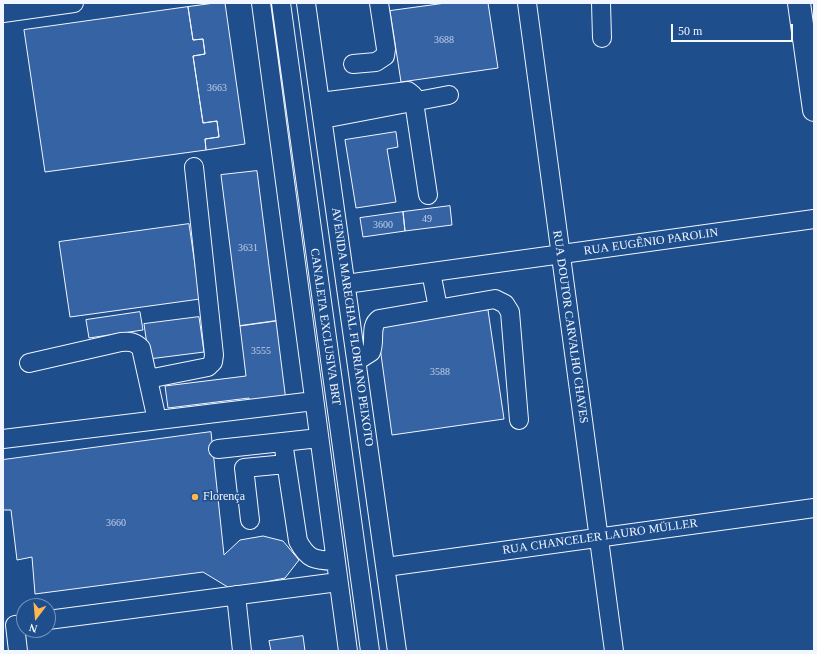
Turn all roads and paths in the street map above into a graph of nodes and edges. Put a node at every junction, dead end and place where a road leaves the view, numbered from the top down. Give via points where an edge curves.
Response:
1 (74, 3) edge
2 (260, 3) edge
3 (281, 3) edge
4 (306, 3) edge
5 (379, 3) edge
6 (526, 3) edge
7 (601, 3) edge
8 (799, 3) edge
9 (3, 13) edge
10 (602, 38) dead end
11 (353, 64) dead end
12 (450, 95) dead end
13 (414, 103) junction
14 (814, 110) edge
15 (321, 111) junction
16 (194, 167) dead end
17 (428, 195) dead end
18 (814, 220) edge
19 (560, 254) junction
20 (431, 272) junction
21 (346, 284) junction
22 (438, 308) junction
23 (356, 361) junction
24 (29, 363) dead end
25 (148, 379) junction
26 (314, 401) junction
27 (157, 420) junction
28 (519, 420) dead end
29 (319, 438) junction
30 (3, 439) edge
31 (283, 442) junction
32 (218, 448) dead end
33 (286, 464) junction
34 (814, 508) edge
35 (250, 520) dead end
36 (599, 538) junction
37 (335, 561) junction
38 (386, 567) junction
39 (338, 582) junction
40 (236, 595) junction
41 (56, 619) edge
42 (16, 638) edge
43 (18, 651) edge
44 (242, 651) edge
45 (348, 651) edge
46 (370, 651) edge
47 (398, 651) edge
48 (614, 651) edge

1 - 9 street
2 - 26 street
3 - 46 street, CANALETA EXCLUSIVA BRT
4 - 15 street, AVENIDA MARECHAL FLORIANO PEIXOTO
5 - 11 street via 385,56 376,62
6 - 19 street, RUA DOUTOR CARVALHO CHAVES
7 - 10 street
8 - 14 main road
12 - 13 street
13 - 15 street
13 - 17 street
15 - 21 street, AVENIDA MARECHAL FLORIANO PEIXOTO
16 - 25 street via 213,362 208,367
18 - 19 street, RUA EUGÊNIO PAROLIN
19 - 20 street, RUA EUGÊNIO PAROLIN
19 - 36 street, RUA DOUTOR CARVALHO CHAVES
20 - 21 street, RUA EUGÊNIO PAROLIN
20 - 22 street
21 - 23 street, AVENIDA MARECHAL FLORIANO PEIXOTO
22 - 23 street via 375,322 371,352
22 - 28 street via 494,299 505,304 510,312
23 - 38 street, AVENIDA MARECHAL FLORIANO PEIXOTO
24 - 25 street via 129,341 141,348
25 - 27 street
26 - 27 street
26 - 29 street
27 - 30 street
29 - 31 street
29 - 37 street
31 - 32 street
31 - 33 street
33 - 35 street via 244,468
33 - 37 street via 298,541 304,553 319,560
34 - 36 street, RUA CHANCELER LAURO MÜLLER
36 - 38 street, RUA CHANCELER LAURO MÜLLER
36 - 48 street, RUA DOUTOR CARVALHO CHAVES
37 - 39 street
38 - 47 street, AVENIDA MARECHAL FLORIANO PEIXOTO
39 - 40 street
39 - 45 street
40 - 41 street
40 - 44 street
42 - 43 street

